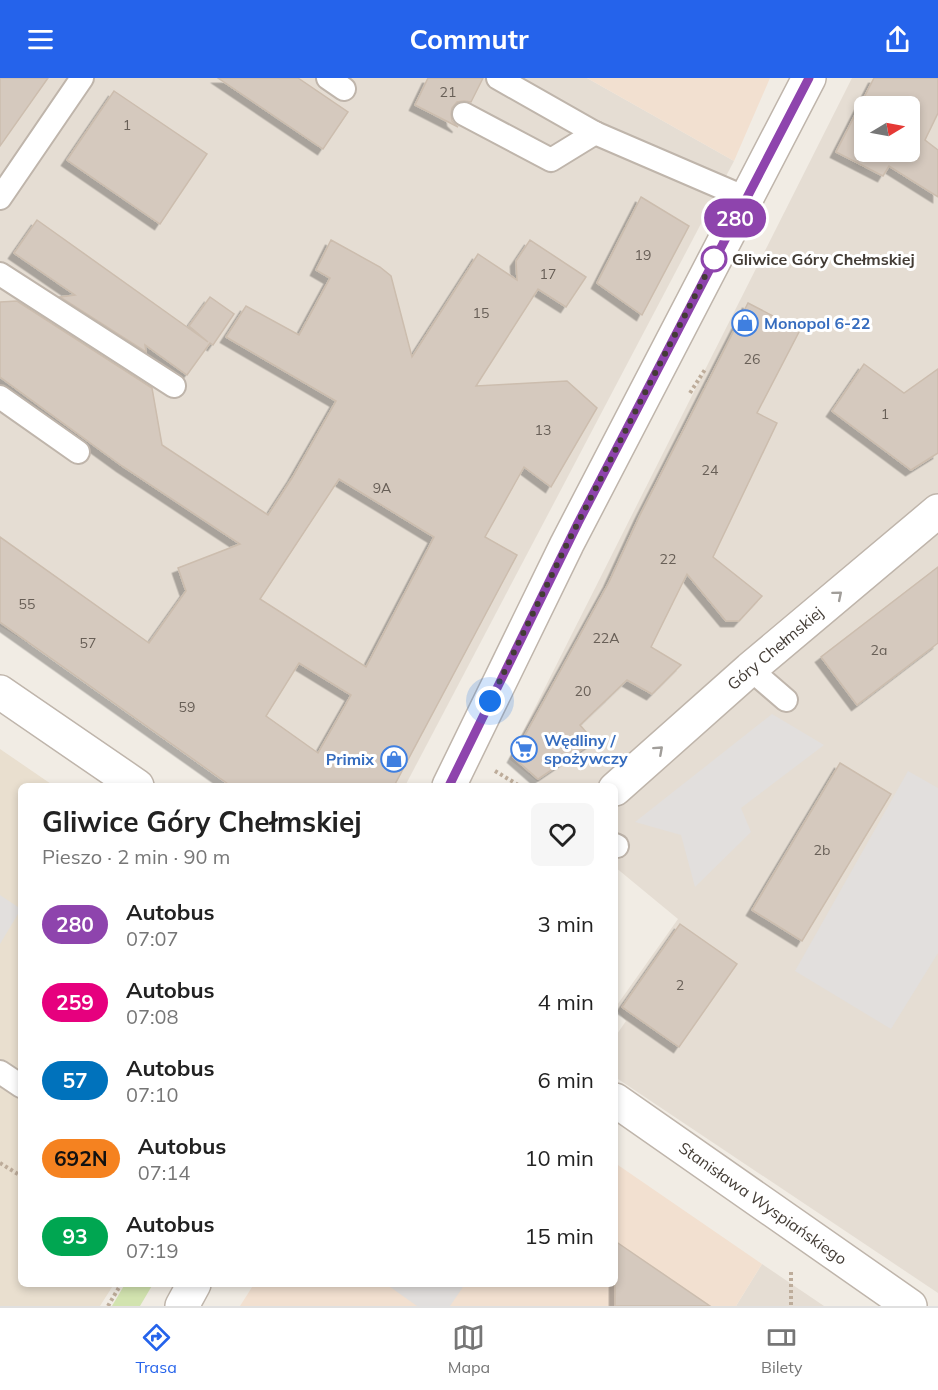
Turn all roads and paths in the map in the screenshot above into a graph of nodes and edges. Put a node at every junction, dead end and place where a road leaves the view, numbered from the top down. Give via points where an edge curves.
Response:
1 (82, 78) edge
2 (498, 78) edge
3 (809, 78) edge
4 (464, 114) dead end
5 (595, 134) junction
6 (0, 198) edge
7 (746, 198) junction
8 (0, 274) edge
9 (174, 386) dead end
10 (0, 397) edge
11 (78, 452) dead end
12 (938, 511) edge
13 (750, 669) junction
14 (0, 692) edge
15 (786, 700) dead end
16 (492, 769) dead end
17 (133, 783) edge
18 (450, 783) edge
19 (515, 783) edge
20 (618, 786) edge
21 (0, 1072) edge
22 (18, 1084) edge
23 (618, 1103) edge
24 (0, 1163) edge
25 (18, 1174) edge
26 (791, 1272) dead end
27 (119, 1287) edge
28 (193, 1287) edge
29 (108, 1306) edge
30 (182, 1306) edge
31 (791, 1306) edge
32 (910, 1306) edge

1 - 6 lane
2 - 5 lane
3 - 7 street
4 - 5 lane via 551,160
5 - 7 lane
7 - 18 street via 572,534
8 - 9 lane
10 - 11 lane
13 -> 12 street, Góry Chełmskiej
13 - 15 lane
20 -> 13 street, Góry Chełmskiej
14 - 17 street
16 - 19 path
21 - 22 lane
23 - 32 street, Stanisława Wyspiańskiego
24 - 25 path
26 - 31 path
27 - 29 path
28 - 30 street

